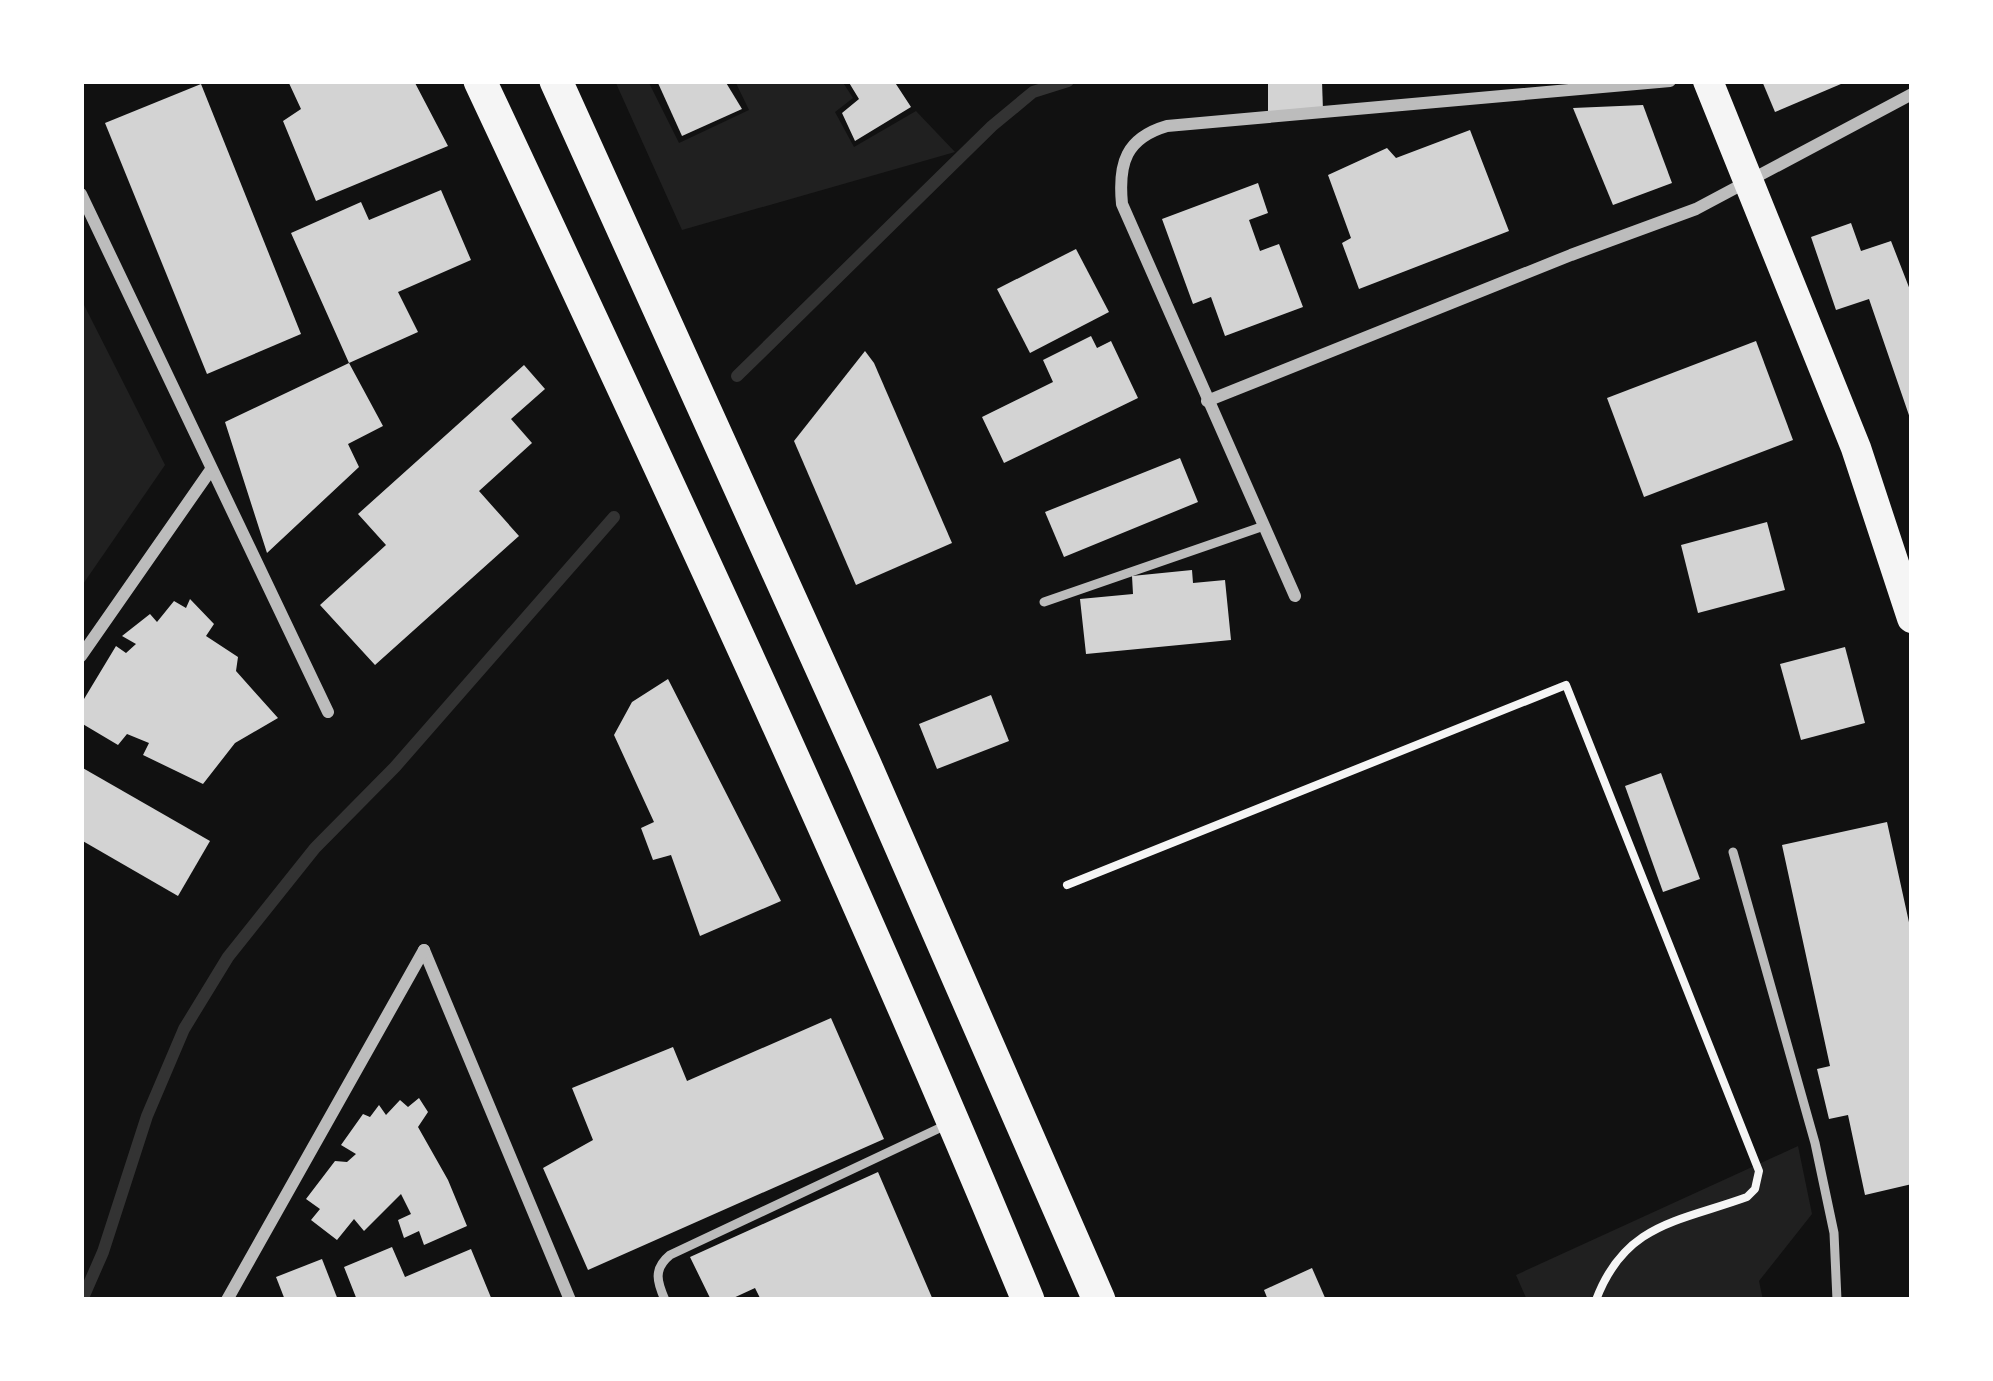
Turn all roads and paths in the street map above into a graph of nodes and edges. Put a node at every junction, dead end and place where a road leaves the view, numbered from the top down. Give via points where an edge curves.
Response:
1 (480, 81) edge
2 (556, 81) edge
3 (1670, 81) edge
4 (1708, 81) edge
5 (1912, 94) edge
6 (1749, 183) junction
7 (82, 199) edge
8 (1207, 401) junction
9 (210, 471) junction
10 (1262, 527) junction
11 (1295, 596) dead end
12 (1044, 602) dead end
13 (1912, 618) edge
14 (81, 656) edge
15 (328, 712) dead end
16 (1733, 852) dead end
17 (1066, 885) dead end
18 (954, 1121) junction
19 (227, 1300) edge
20 (570, 1300) edge
21 (665, 1300) edge
22 (1028, 1300) edge
23 (1100, 1300) edge
24 (1596, 1300) edge
25 (1837, 1300) edge

1 - 18 highway
2 - 23 highway
3 - 8 street via 1167,126 1139,137 1121,177 1123,203
4 - 6 main road
5 - 6 street
6 - 8 street
6 - 13 main road via 1856,448
7 - 9 street
8 - 10 street
9 - 14 street
9 - 15 street
10 - 11 street
10 - 12 lane
16 - 25 lane via 1815,1143 1834,1233
17 - 24 path via 1566,685 1759,1172 1747,1197 1637,1238
18 - 21 lane via 670,1255 657,1277
18 - 22 highway
19 - 20 street via 424,950

